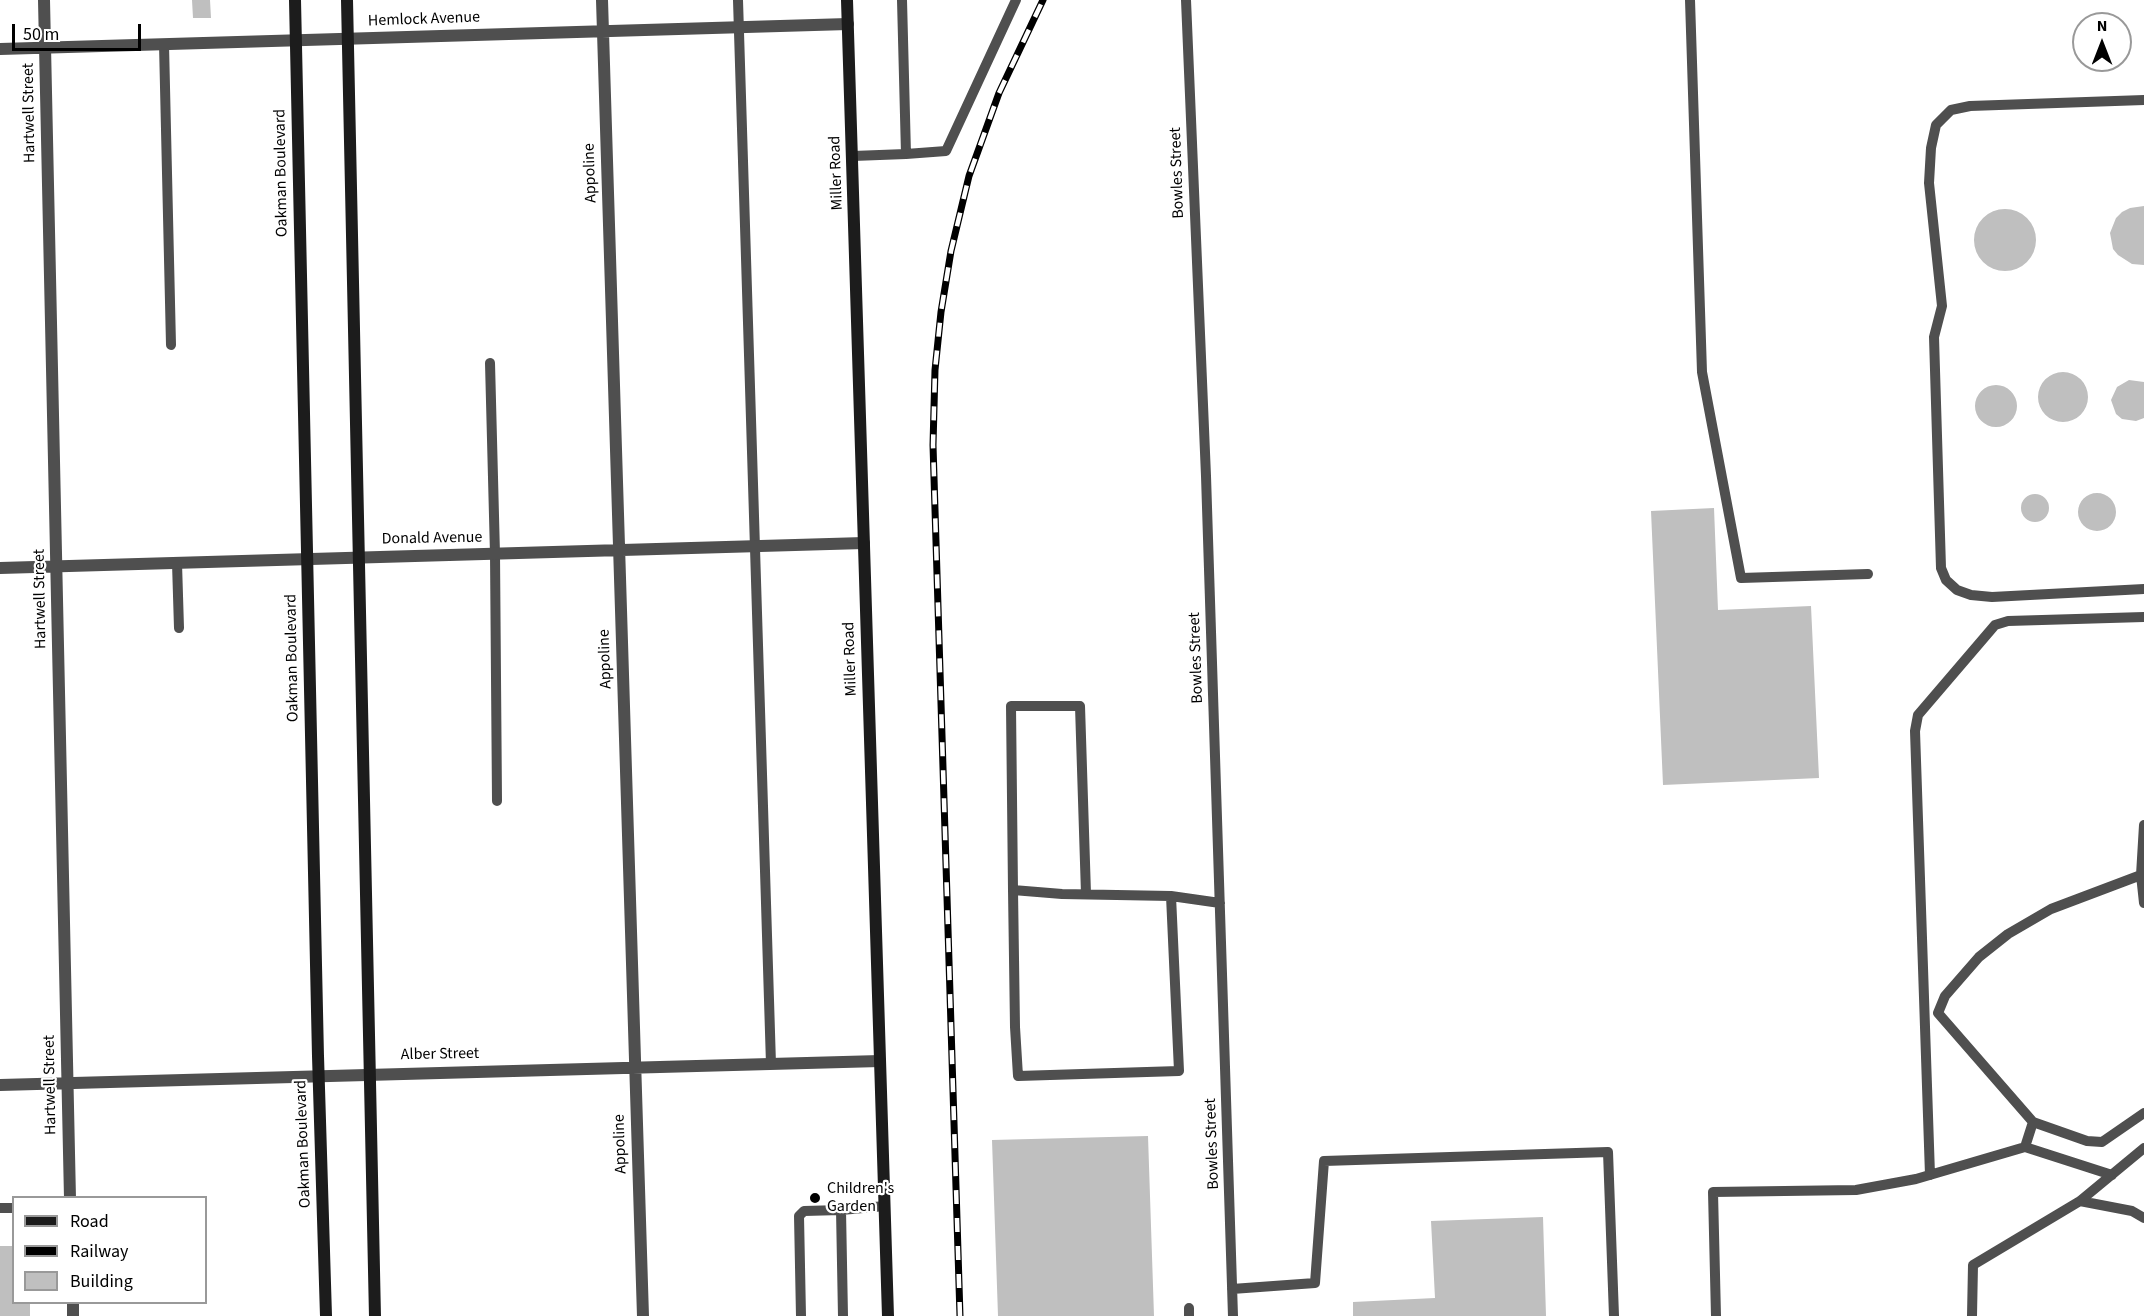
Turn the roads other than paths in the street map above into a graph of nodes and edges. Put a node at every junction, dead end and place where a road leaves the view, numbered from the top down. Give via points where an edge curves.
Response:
1 (44, 0) edge
2 (295, 0) edge
3 (347, 0) edge
4 (602, 0) edge
5 (738, 0) edge
6 (848, 0) edge
7 (902, 0) edge
8 (1016, 0) edge
9 (1186, 0) edge
10 (1690, 0) edge
11 (848, 24) junction
12 (739, 27) junction
13 (603, 31) junction
14 (348, 39) junction
15 (296, 40) junction
16 (164, 44) junction
17 (45, 48) junction
18 (0, 50) edge
19 (2144, 100) edge
20 (906, 154) junction
21 (853, 156) junction
22 (171, 345) dead end
23 (490, 363) dead end
24 (864, 543) junction
25 (755, 546) junction
26 (619, 550) junction
27 (495, 554) junction
28 (359, 557) junction
29 (308, 558) junction
30 (177, 562) junction
31 (57, 566) junction
32 (0, 568) edge
33 (1868, 574) dead end
34 (2144, 590) edge
35 (2144, 616) edge
36 (179, 628) dead end
37 (497, 801) dead end
38 (2144, 825) edge
39 (2141, 875) junction
40 (1013, 890) junction
41 (1086, 894) junction
42 (1172, 896) junction
43 (1220, 903) junction
44 (2144, 903) edge
45 (1938, 1013) junction
46 (1925, 1018) junction
47 (880, 1061) junction
48 (771, 1064) junction
49 (635, 1067) junction
50 (370, 1074) junction
51 (318, 1076) junction
52 (68, 1083) junction
53 (0, 1086) edge
54 (2144, 1113) edge
55 (2033, 1122) junction
56 (2025, 1147) junction
57 (2144, 1148) edge
58 (1930, 1175) junction
59 (2112, 1175) junction
60 (70, 1196) edge
61 (2080, 1201) junction
62 (885, 1206) junction
63 (841, 1209) junction
64 (2144, 1218) edge
65 (1232, 1289) junction
66 (326, 1316) edge
67 (375, 1316) edge
68 (643, 1316) edge
69 (801, 1316) edge
70 (843, 1316) edge
71 (888, 1316) edge
72 (1233, 1316) edge
73 (1614, 1316) edge
74 (1716, 1316) edge
75 (1972, 1316) edge

1 - 17 street, Hartwell Street
2 - 15 street, Oakman Boulevard
3 - 14 street
4 - 13 street, Appoline
5 - 12 lane
6 - 11 street, Miller Road
7 - 20 lane
8 - 20 lane via 946,151
9 - 43 lane, Bowles Street
10 - 33 lane via 1702,372 1741,578
11 - 12 street, Hemlock Avenue
11 - 21 street, Miller Road
12 - 13 street, Hemlock Avenue
12 - 25 lane
13 - 14 street, Hemlock Avenue
13 - 26 street, Appoline
14 - 15 street, Hemlock Avenue
14 - 28 street
15 - 16 street, Hemlock Avenue
15 - 29 street, Oakman Boulevard
16 - 17 street, Hemlock Avenue
16 - 22 lane
17 - 18 street, Hemlock Avenue
17 - 31 street, Hartwell Street
19 - 34 lane via 1970,106 1951,110 1936,125 1930,148 1929,183 1942,306 1934,337 1941,568 1946,580 1957,590 1992,597
20 - 21 lane
21 - 24 street, Miller Road
23 - 27 lane
24 - 25 street, Donald Avenue
24 - 47 street, Miller Road
25 - 26 street, Donald Avenue
25 - 48 lane
26 - 27 street, Donald Avenue
26 - 49 street, Appoline
27 - 28 street, Donald Avenue
27 - 37 lane
28 - 29 street, Donald Avenue
28 - 50 street
29 - 30 street, Donald Avenue
29 - 51 street, Oakman Boulevard
30 - 31 street, Donald Avenue
30 - 36 lane
31 - 32 street, Donald Avenue
31 - 52 street, Hartwell Street
35 - 46 lane via 2008,621 1995,625 1918,715 1915,731
38 - 39 lane
39 - 44 lane
39 - 45 lane via 2051,909 2008,934 1979,957 1945,996
40 - 41 lane
40 - 41 lane via 1011,706 1080,706
40 - 42 lane via 1018,1076 1179,1071
41 - 42 lane
42 - 43 lane
43 - 65 lane, Bowles Street
45 - 46 lane
45 - 55 lane
46 - 58 lane
47 - 48 street, Alber Street
47 - 62 street, Miller Road
48 - 49 street, Alber Street
49 - 50 street, Alber Street
49 - 68 street, Appoline
50 - 51 street, Alber Street
50 - 67 street
51 - 52 street, Alber Street
51 - 66 street, Oakman Boulevard
52 - 53 street, Alber Street
52 - 60 street, Hartwell Street
54 - 55 lane via 2102,1143
55 - 56 lane
56 - 58 lane
56 - 59 lane
57 - 59 lane
58 - 74 lane via 1856,1190 1713,1192
59 - 61 lane
61 - 64 lane via 2132,1211
61 - 75 lane via 1973,1265
62 - 63 lane
62 - 71 street, Miller Road
63 - 69 lane via 804,1211 799,1216
63 - 70 lane
65 - 72 lane, Bowles Street
65 - 73 lane via 1315,1283 1324,1161 1608,1152

